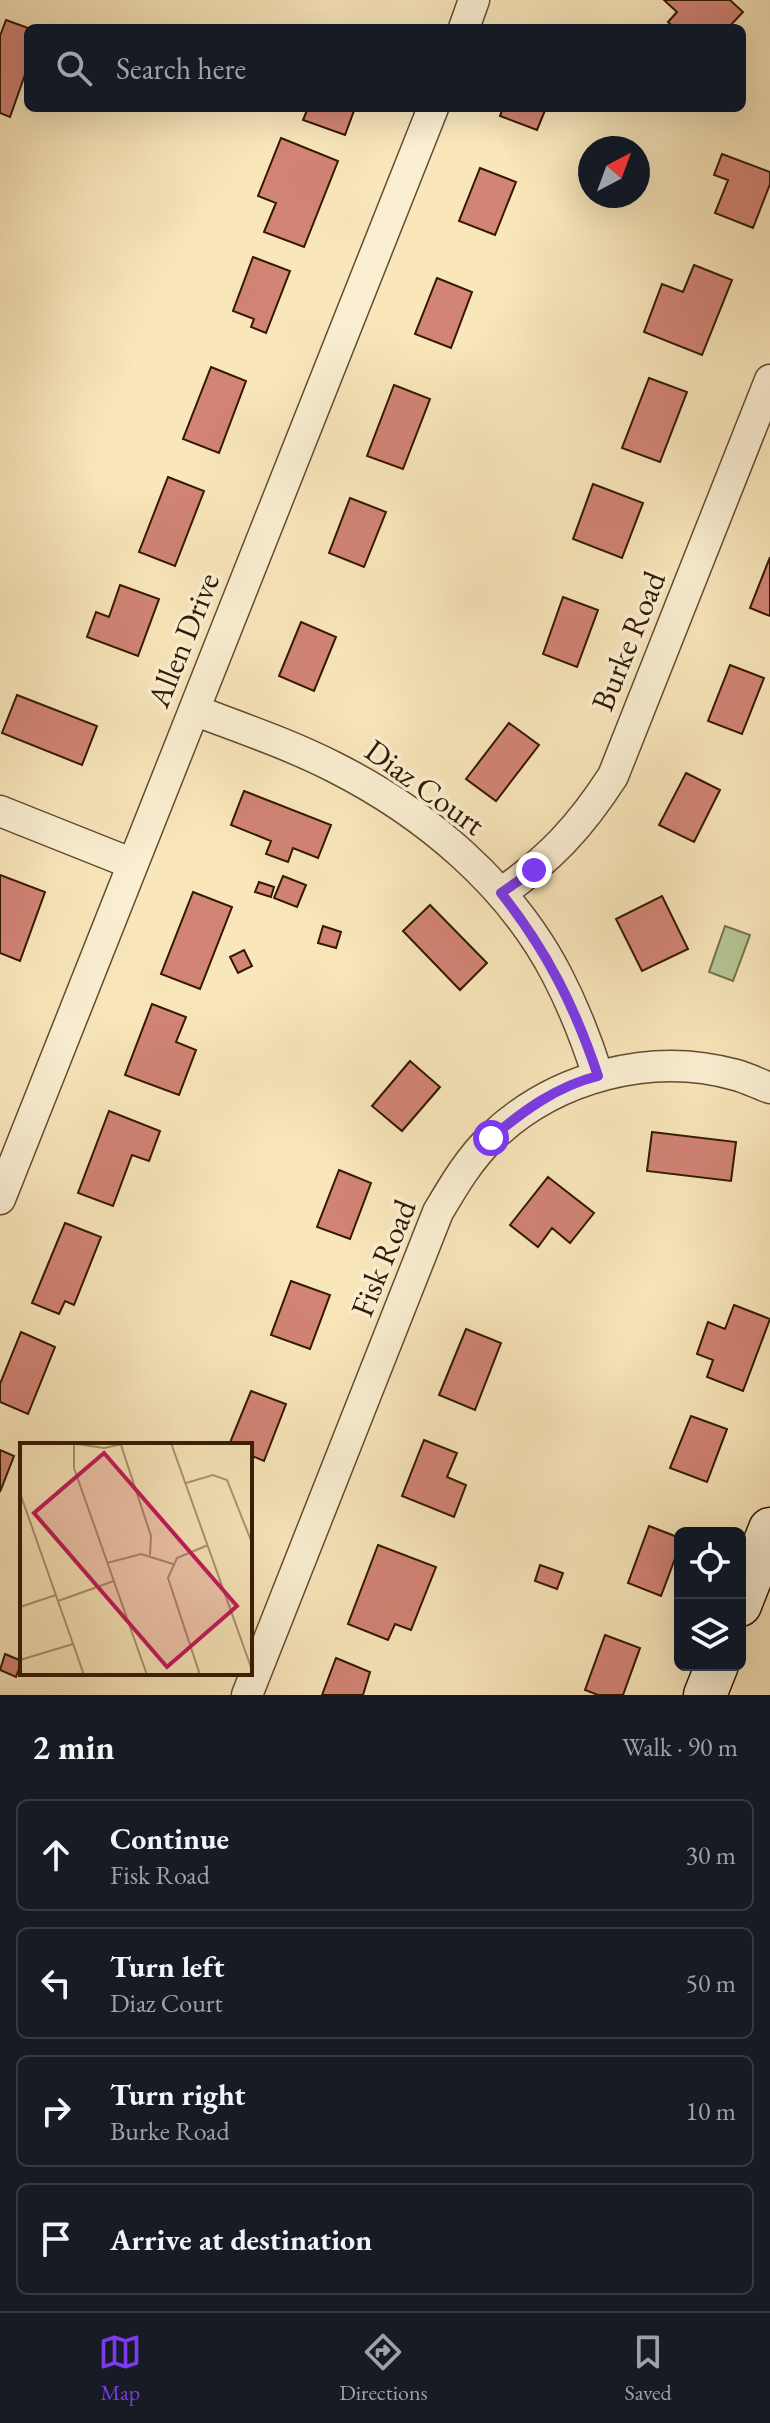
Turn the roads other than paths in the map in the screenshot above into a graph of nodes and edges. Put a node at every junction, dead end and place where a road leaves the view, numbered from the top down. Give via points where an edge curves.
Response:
1 (474, 0) edge
2 (465, 24) edge
3 (431, 112) edge
4 (770, 380) edge
5 (194, 710) junction
6 (0, 811) edge
7 (133, 864) junction
8 (501, 893) junction
9 (598, 1076) junction
10 (770, 1088) edge
11 (0, 1199) edge
12 (770, 1529) edge
13 (742, 1599) edge
14 (715, 1671) edge
15 (247, 1695) edge
16 (705, 1695) edge

1 - 2 street
3 - 5 street, Allen Drive
4 - 8 street, Burke Road via 613,776 564,842
5 - 7 street, Allen Drive
5 - 8 street, Diaz Court via 336,767 448,841
6 - 7 street
7 - 11 street, Allen Drive
8 - 9 street, Diaz Court via 556,973
9 - 10 street, Fisk Road via 656,1067 697,1068
9 - 15 street, Fisk Road via 553,1093 491,1138 465,1167 438,1212
12 - 13 street
14 - 16 street

